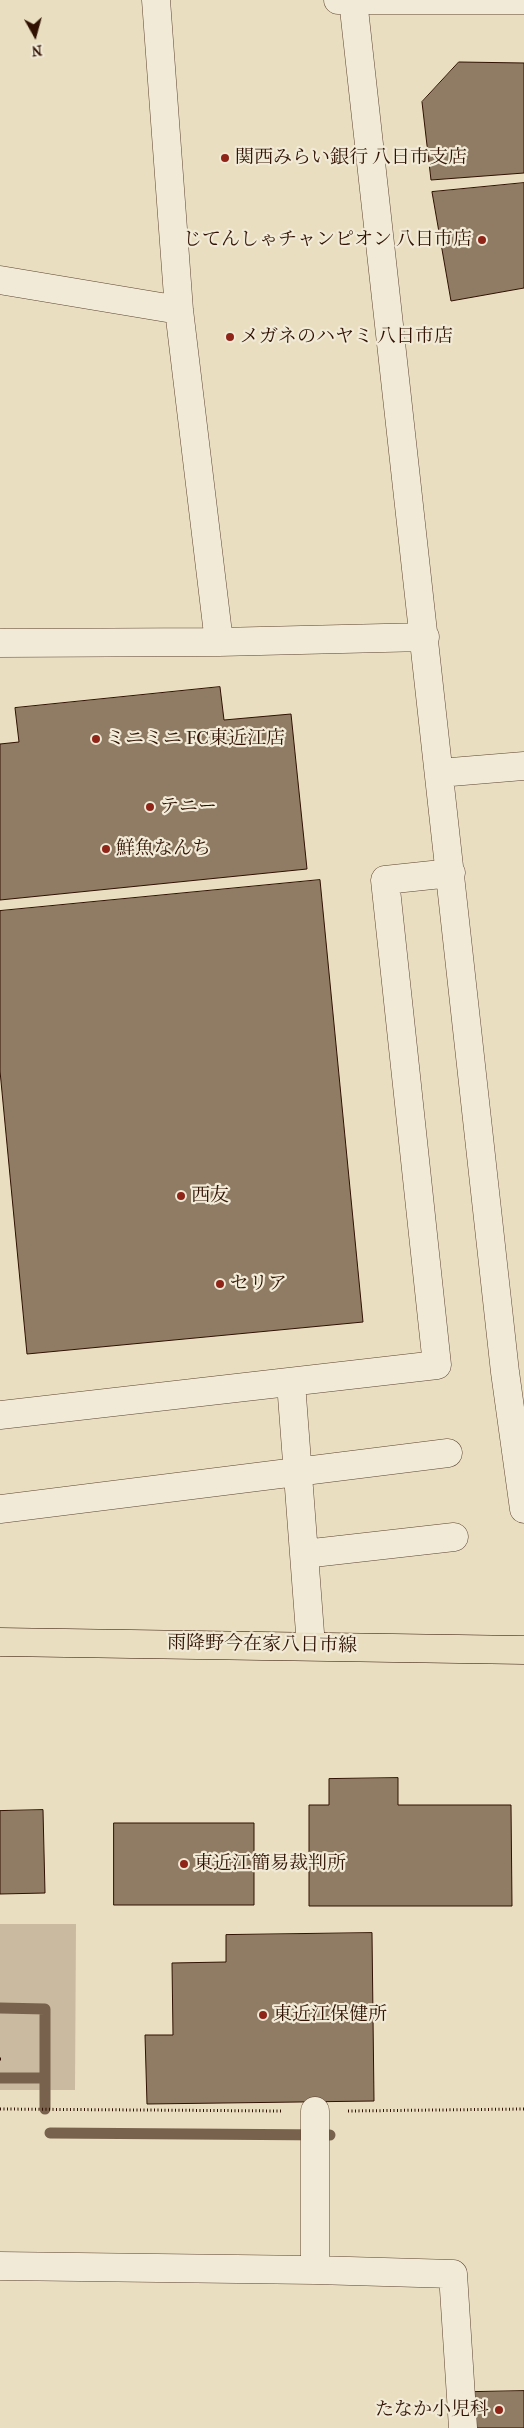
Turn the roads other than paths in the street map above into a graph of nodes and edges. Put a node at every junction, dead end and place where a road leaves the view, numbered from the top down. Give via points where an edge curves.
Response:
1 (156, 0) edge
2 (524, 0) edge
3 (348, 1) edge
4 (0, 280) edge
5 (179, 310) junction
6 (425, 637) junction
7 (0, 642) edge
8 (219, 642) junction
9 (524, 766) edge
10 (439, 773) junction
11 (451, 872) junction
12 (515, 1370) edge
13 (291, 1383) junction
14 (0, 1415) edge
15 (448, 1453) dead end
16 (297, 1471) junction
17 (0, 1509) edge
18 (524, 1509) edge
19 (454, 1537) dead end
20 (304, 1554) junction
21 (0, 1642) edge
22 (311, 1646) junction
23 (524, 1650) edge
24 (316, 2111) road end
25 (0, 2266) edge
26 (315, 2270) junction
27 (463, 2428) edge

1 - 5 street
2 - 3 street
3 - 6 street
4 - 5 street
5 - 8 street
6 - 8 street
6 - 10 street
7 - 8 street
9 - 10 street
10 - 11 street
11 - 12 street
11 - 13 street via 385,880 437,1366
12 - 18 street
13 - 14 street
13 - 16 street
15 - 16 street
16 - 17 street
16 - 20 street
19 - 20 street
20 - 22 street
21 - 22 main road, 雨降野今在家八日市線
22 - 23 main road, 雨降野今在家八日市線
24 - 26 street
25 - 26 street
26 - 27 street via 453,2274

